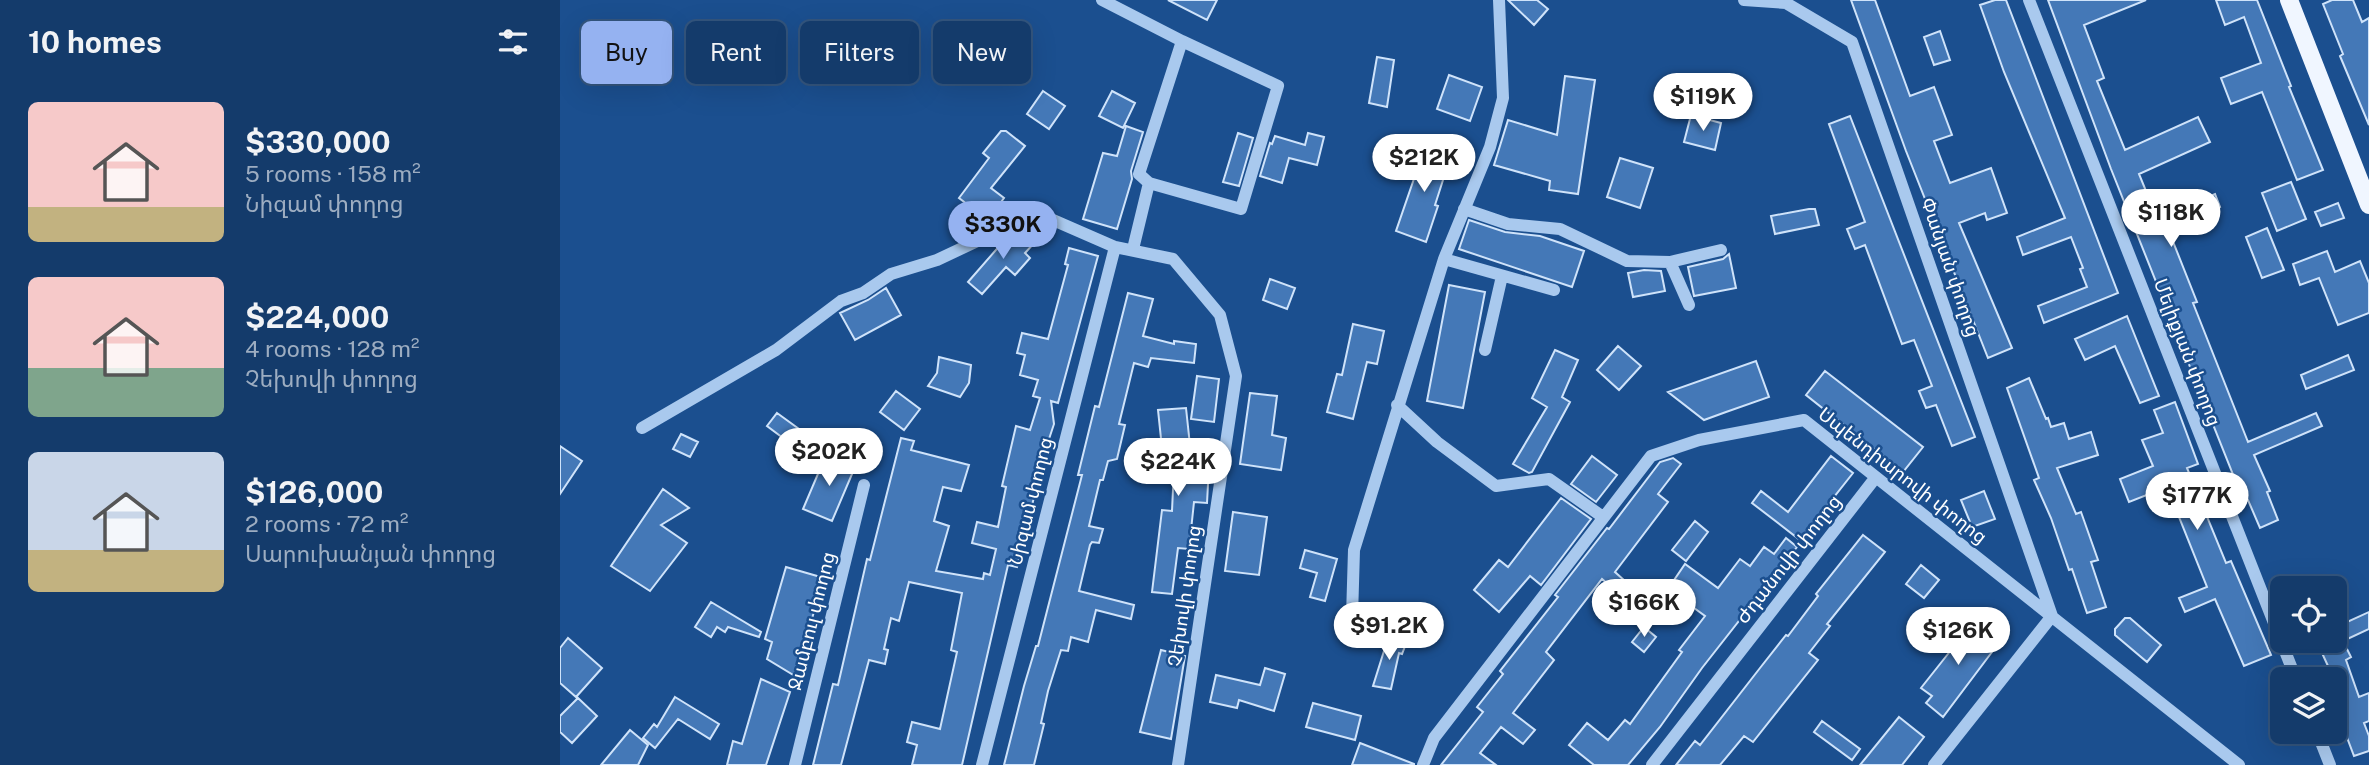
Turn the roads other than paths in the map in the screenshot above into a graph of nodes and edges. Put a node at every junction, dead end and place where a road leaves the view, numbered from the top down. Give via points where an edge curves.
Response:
1 (1102, 0) edge
2 (1499, 0) edge
3 (1744, 0) edge
4 (2029, 0) edge
5 (2289, 0) edge
6 (1787, 2) edge
7 (1182, 41) junction
8 (1149, 183) junction
9 (2369, 205) edge
10 (1464, 209) junction
11 (1115, 247) junction
12 (1133, 249) junction
13 (1720, 250) dead end
14 (1444, 259) junction
15 (1670, 262) junction
16 (1502, 276) junction
17 (1554, 290) dead end
18 (1689, 305) dead end
19 (1485, 350) dead end
20 (1397, 405) junction
21 (642, 428) dead end
22 (1876, 477) junction
23 (864, 485) dead end
24 (1603, 517) junction
25 (2052, 616) junction
26 (1352, 617) dead end
27 (2291, 667) edge
28 (2321, 744) edge
29 (795, 765) edge
30 (982, 765) edge
31 (1178, 765) edge
32 (1423, 765) edge
33 (1652, 765) edge
34 (1934, 765) edge
35 (2239, 765) edge
36 (2330, 765) edge

1 - 7 street
2 - 10 street via 1503,98 1490,147
3 - 6 street, Փանյան փողոց
4 - 27 street, Մելիքյան փողոց
5 - 9 main road
6 - 25 street, Փանյան փողոց via 1852,42
7 - 8 street via 1139,174
7 - 8 street via 1278,86 1241,209
8 - 12 street
10 - 14 street
10 - 15 street via 1508,224 1560,229 1627,261
11 - 12 street, Չեխովի փողոց
11 - 21 street, Չեխովի փողոց via 1037,213 937,260 891,274 841,301 776,351
11 - 30 street, Նիզամ փողոց
12 - 31 street, Չեխովի փողոց via 1173,259 1220,314 1236,376
13 - 15 street
14 - 16 street
14 - 20 street
15 - 18 street
16 - 17 street
16 - 19 street
20 - 24 street via 1496,486 1549,479
20 - 26 street via 1354,550
22 - 24 street, Սպենդիարովի փողոց via 1804,420 1699,440 1651,456
22 - 25 street, Սպենդիարովի փողոց
22 - 33 street, Ժդանովի փողոց
23 - 29 street, Ջամբուլ փողոց
24 - 32 street, Սպենդիարովի փողոց via 1434,738
25 - 34 street
25 - 35 street, Սպենդիարովի փողոց
28 - 36 street

